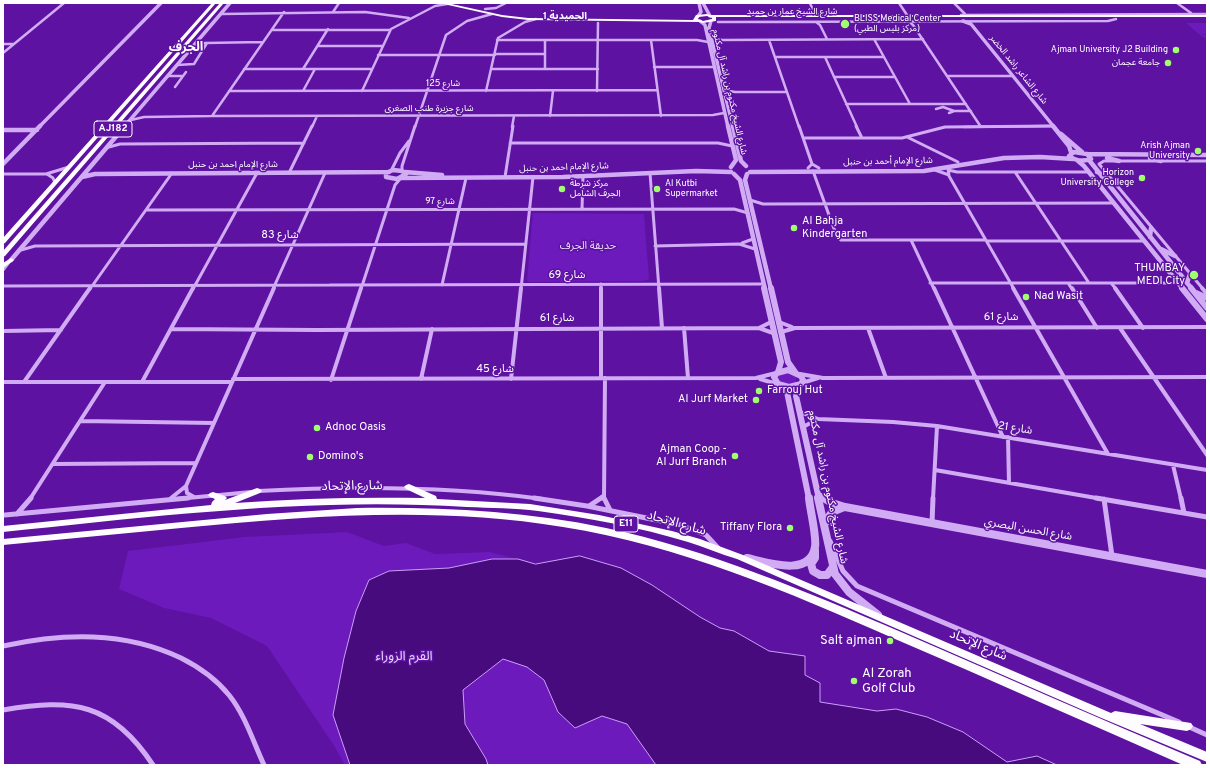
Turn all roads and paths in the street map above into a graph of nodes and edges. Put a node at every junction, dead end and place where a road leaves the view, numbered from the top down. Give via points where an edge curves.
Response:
1 (64, 3) edge
2 (161, 3) edge
3 (226, 3) edge
4 (230, 3) edge
5 (339, 3) edge
6 (441, 3) edge
7 (455, 3) edge
8 (506, 3) edge
9 (699, 3) edge
10 (703, 3) edge
11 (810, 3) edge
12 (899, 3) edge
13 (954, 3) edge
14 (1177, 3) edge
15 (216, 4) edge
16 (436, 4) edge
17 (447, 4) junction
18 (53, 7) dead end
19 (59, 7) junction
20 (693, 9) dead end
21 (701, 10) junction
22 (494, 11) junction
23 (223, 12) junction
24 (284, 12) junction
25 (334, 12) junction
26 (482, 12) junction
27 (962, 12) junction
28 (814, 13) junction
29 (1140, 14) junction
30 (1195, 14) junction
31 (756, 15) junction
32 (787, 15) junction
33 (810, 15) junction
34 (822, 15) junction
35 (834, 15) junction
36 (900, 15) junction
37 (907, 15) junction
38 (958, 15) junction
39 (969, 15) junction
40 (1012, 15) junction
41 (1034, 15) junction
42 (1111, 15) junction
43 (1151, 16) junction
44 (727, 17) junction
45 (767, 17) junction
46 (888, 17) junction
47 (982, 17) junction
48 (1003, 17) junction
49 (1048, 17) junction
50 (1105, 17) junction
51 (1207, 17) edge
52 (409, 18) junction
53 (521, 18) junction
54 (711, 18) junction
55 (779, 18) junction
56 (698, 19) junction
57 (843, 19) junction
58 (1116, 19) junction
59 (536, 20) junction
60 (591, 20) junction
61 (606, 20) junction
62 (665, 20) junction
63 (747, 20) junction
64 (798, 20) junction
65 (945, 20) junction
66 (804, 21) junction
67 (814, 21) junction
68 (905, 21) junction
69 (917, 21) junction
70 (963, 21) joint
71 (525, 22) junction
72 (718, 22) junction
73 (824, 22) junction
74 (972, 23) junction
75 (598, 24) junction
76 (820, 24) junction
77 (913, 24) junction
78 (707, 28) junction
79 (272, 29) junction
80 (327, 29) junction
81 (390, 29) junction
82 (199, 30) junction
83 (203, 36) junction
84 (707, 36) junction
85 (827, 39) junction
86 (874, 39) junction
87 (923, 39) junction
88 (498, 40) junction
89 (547, 40) junction
90 (598, 40) junction
91 (651, 40) junction
92 (697, 40) junction
93 (768, 40) junction
94 (199, 41) junction
95 (711, 41) junction
96 (206, 43) junction
97 (263, 43) junction
98 (3, 44) edge
99 (14, 44) junction
100 (195, 45) junction
101 (318, 46) junction
102 (382, 46) junction
103 (190, 50) junction
104 (3, 54) edge
105 (495, 54) junction
106 (545, 54) junction
107 (378, 55) junction
108 (440, 55) junction
109 (176, 56) junction
110 (775, 57) junction
111 (825, 57) junction
112 (884, 57) junction
113 (177, 65) junction
114 (654, 67) junction
115 (714, 67) junction
116 (598, 68) junction
117 (244, 69) junction
118 (305, 69) junction
119 (315, 69) junction
120 (371, 69) junction
121 (492, 69) junction
122 (544, 69) junction
123 (186, 72) dead end
124 (168, 76) junction
125 (183, 76) junction
126 (947, 76) junction
127 (1012, 76) junction
128 (834, 77) junction
129 (894, 77) junction
130 (175, 87) dead end
131 (597, 90) junction
132 (657, 90) junction
133 (724, 90) junction
134 (229, 91) junction
135 (303, 91) junction
136 (362, 91) junction
137 (428, 91) junction
138 (486, 91) junction
139 (553, 91) junction
140 (735, 92) junction
141 (787, 92) junction
142 (143, 94) junction
143 (725, 96) junction
144 (846, 104) junction
145 (910, 104) junction
146 (966, 104) junction
147 (141, 108) junction
148 (936, 109) dead end
149 (954, 111) junction
150 (971, 111) junction
151 (724, 113) junction
152 (949, 114) dead end
153 (136, 115) junction
154 (212, 116) junction
155 (317, 116) junction
156 (419, 116) junction
157 (514, 116) junction
158 (550, 116) junction
159 (661, 116) junction
160 (713, 116) junction
161 (144, 117) junction
162 (725, 119) junction
163 (132, 120) junction
164 (1052, 126) junction
165 (981, 127) junction
166 (3, 130) edge
167 (37, 130) junction
168 (906, 137) junction
169 (802, 138) junction
170 (862, 138) junction
171 (411, 139) junction
172 (730, 139) junction
173 (112, 142) junction
174 (304, 143) junction
175 (510, 143) junction
176 (718, 143) junction
177 (120, 144) junction
178 (732, 146) junction
179 (108, 147) junction
180 (1070, 153) junction
181 (1085, 153) junction
182 (1207, 154) edge
183 (1106, 158) junction
184 (1150, 158) junction
185 (1207, 158) edge
186 (1075, 160) junction
187 (1090, 160) junction
188 (1119, 161) junction
189 (1160, 161) junction
190 (1207, 161) edge
191 (958, 162) junction
192 (3, 164) edge
193 (812, 164) junction
194 (69, 167) junction
195 (808, 168) junction
196 (819, 168) junction
197 (948, 169) junction
198 (732, 170) junction
199 (748, 170) junction
200 (934, 170) junction
201 (87, 171) junction
202 (390, 171) junction
203 (813, 171) junction
204 (403, 172) junction
205 (957, 172) junction
206 (1015, 172) junction
207 (1089, 172) junction
208 (1096, 172) junction
209 (172, 173) junction
210 (257, 173) junction
211 (289, 173) junction
212 (325, 173) junction
213 (372, 173) junction
214 (650, 173) junction
215 (3, 174) edge
216 (46, 174) junction
217 (95, 174) junction
218 (582, 176) junction
219 (949, 176) junction
220 (1109, 176) junction
221 (82, 177) junction
222 (505, 177) junction
223 (533, 177) junction
224 (387, 178) junction
225 (400, 178) junction
226 (466, 178) junction
227 (55, 182) junction
228 (396, 185) junction
229 (750, 200) junction
230 (1114, 203) junction
231 (763, 204) junction
232 (825, 204) junction
233 (965, 204) junction
234 (1036, 204) junction
235 (746, 205) junction
236 (752, 208) junction
237 (309, 209) junction
238 (388, 209) junction
239 (460, 209) junction
240 (530, 209) junction
241 (582, 209) junction
242 (653, 209) junction
243 (734, 209) junction
244 (146, 210) junction
245 (237, 210) junction
246 (748, 213) junction
247 (1152, 228) junction
248 (1150, 237) junction
249 (754, 239) junction
250 (911, 240) junction
251 (986, 240) junction
252 (1061, 241) junction
253 (1144, 241) junction
254 (3, 242) edge
255 (26, 244) junction
256 (452, 244) junction
257 (526, 244) junction
258 (740, 244) junction
259 (121, 245) junction
260 (217, 245) junction
261 (294, 245) junction
262 (376, 245) junction
263 (655, 245) junction
264 (35, 246) junction
265 (1159, 248) junction
266 (755, 249) junction
267 (21, 250) junction
268 (3, 255) edge
269 (1175, 256) junction
270 (10, 260) junction
271 (3, 266) edge
272 (3, 270) edge
273 (1190, 274) junction
274 (930, 283) junction
275 (1010, 283) junction
276 (1068, 283) junction
277 (1089, 283) junction
278 (1110, 283) junction
279 (1178, 283) junction
280 (1187, 283) junction
281 (601, 284) junction
282 (658, 284) junction
283 (763, 284) junction
284 (275, 285) junction
285 (362, 285) junction
286 (442, 285) junction
287 (522, 285) junction
288 (3, 286) edge
289 (92, 286) junction
290 (195, 286) junction
291 (1195, 293) junction
292 (1207, 294) edge
293 (1207, 298) edge
294 (1207, 308) edge
295 (1207, 319) edge
296 (771, 322) junction
297 (779, 322) junction
298 (951, 327) junction
299 (1035, 327) junction
300 (1207, 327) edge
301 (601, 328) junction
302 (662, 328) junction
303 (684, 328) junction
304 (759, 328) junction
305 (794, 328) junction
306 (868, 328) junction
307 (1097, 328) junction
308 (1120, 328) junction
309 (1143, 328) junction
310 (432, 329) junction
311 (517, 329) junction
312 (3, 330) edge
313 (61, 330) junction
314 (170, 330) junction
315 (255, 330) junction
316 (347, 330) junction
317 (781, 332) junction
318 (773, 333) junction
319 (777, 372) junction
320 (797, 373) junction
321 (1064, 377) junction
322 (1153, 377) junction
323 (1207, 377) edge
324 (603, 378) junction
325 (688, 378) junction
326 (756, 378) junction
327 (823, 378) junction
328 (886, 378) junction
329 (975, 378) junction
330 (421, 379) junction
331 (511, 379) junction
332 (331, 380) junction
333 (233, 381) junction
334 (3, 382) edge
335 (24, 382) junction
336 (105, 382) junction
337 (142, 382) junction
338 (801, 384) junction
339 (780, 385) junction
340 (800, 412) junction
341 (818, 419) junction
342 (81, 421) junction
343 (214, 423) junction
344 (937, 426) junction
345 (803, 427) junction
346 (1005, 437) junction
347 (1108, 454) junction
348 (1207, 455) edge
349 (196, 463) junction
350 (53, 464) junction
351 (1173, 464) junction
352 (935, 470) junction
353 (1207, 470) edge
354 (1009, 483) junction
355 (186, 486) junction
356 (409, 487) junction
357 (257, 491) junction
358 (213, 495) junction
359 (819, 495) junction
360 (603, 496) junction
361 (195, 497) junction
362 (30, 499) junction
363 (169, 499) junction
364 (1104, 499) junction
365 (442, 501) junction
366 (588, 506) junction
367 (213, 507) junction
368 (846, 507) junction
369 (611, 510) junction
370 (34, 512) junction
371 (1184, 513) junction
372 (17, 514) junction
373 (5, 515) dead end
374 (1207, 517) edge
375 (825, 523) junction
376 (932, 523) junction
377 (3, 529) edge
378 (828, 538) junction
379 (3, 542) edge
380 (815, 550) junction
381 (721, 552) junction
382 (1112, 556) junction
383 (740, 557) junction
384 (833, 567) junction
385 (1206, 573) edge
386 (1207, 582) edge
387 (886, 621) junction
388 (3, 646) edge
389 (3, 710) edge
390 (1103, 714) junction
391 (1187, 726) junction
392 (1207, 734) edge
393 (1207, 757) edge
394 (154, 765) edge
395 (264, 765) edge
396 (1196, 765) edge

1 - 19 street
2 - 167 street
3 - 15 highway
4 - 23 street
5 - 25 street
6 - 17 main road
7 - 26 main road
8 - 22 street
9 - 21 street
10 - 54 street
11 - 28 street
12 - 37 street
13 - 27 street
14 - 30 street
15 - 82 highway, AJ182
15 - 194 highway, AJ182
16 - 17 street
16 - 52 street
17 - 26 main road
18 - 19 street
19 - 99 street
20 - 21 street
21 - 56 street
22 - 26 main road
22 - 26 street
22 - 53 main road
22 - 56 main road via 546,17
23 - 24 street
23 - 83 street
24 - 25 street
24 - 79 street
25 - 52 street via 374,12
26 - 108 street via 448,32
27 - 38 street
27 - 39 street
28 - 33 street
28 - 34 street
29 - 30 street
29 - 42 street
29 - 43 main road
30 - 51 street
31 - 32 street
31 - 44 street
31 - 45 main road
32 - 33 street
32 - 55 main road
33 - 34 street
34 - 35 street
35 - 36 street
35 - 57 main road
36 - 37 street
36 - 46 main road
37 - 38 street
38 - 39 street
39 - 40 street
39 - 47 main road
40 - 41 street
40 - 48 main road
41 - 42 street
41 - 49 main road
42 - 50 main road
43 - 50 main road, شارع الشيخ عمار بن حميد
43 - 51 main road, شارع الشيخ عمار بن حميد
44 - 45 main road, شارع الشيخ عمار بن حميد
44 - 54 main road, شارع الشيخ عمار بن حميد
45 - 55 main road, شارع الشيخ عمار بن حميد
46 - 47 main road, شارع الشيخ عمار بن حميد
46 - 57 main road, شارع الشيخ عمار بن حميد
47 - 48 main road, شارع الشيخ عمار بن حميد
48 - 49 main road, شارع الشيخ عمار بن حميد
49 - 50 main road, شارع الشيخ عمار بن حميد
51 - 58 main road, شارع الشيخ عمار بن حميد
52 - 81 street
53 - 59 main road
53 - 71 street
54 - 56 main road
54 - 63 main road, شارع الشيخ عمار بن حميد
54 - 78 street, شارع الشيخ مكتوم بن راشد آل مكتوم
55 - 57 main road, شارع الشيخ عمار بن حميد
56 - 62 main road
56 - 78 street, شارع الشيخ مكتوم بن راشد آل مكتوم
57 - 64 main road, شارع الشيخ عمار بن حميد
57 - 65 main road, شارع الشيخ عمار بن حميد
57 - 68 street
57 - 73 street
58 - 65 main road, شارع الشيخ عمار بن حميد
58 - 74 street
59 - 60 main road
59 - 71 street
60 - 61 main road
60 - 75 street
61 - 62 main road
61 - 75 street
62 - 78 main road via 693,22
63 - 64 main road, شارع الشيخ عمار بن حميد
63 - 72 main road
64 - 66 main road
65 - 69 street
65 - 70 street
66 - 67 street
66 - 72 street
67 - 73 street
67 - 76 street
68 - 69 street
68 - 77 street
69 - 77 street
70 - 74 street
71 - 88 street via 500,36
72 - 78 main road
73 - 76 street
74 - 127 street, شارع الشاعر راشد الخضر
75 - 90 street
76 - 85 street
77 - 87 street
78 - 84 street, شارع الشيخ مكتوم بن راشد آل مكتوم
78 - 95 street, شارع الشيخ مكتوم بن راشد آل مكتوم
79 - 80 street
79 - 97 street
80 - 81 street
80 - 101 street
81 - 102 street
82 - 83 highway
82 - 109 highway, AJ182
83 - 94 street
84 - 92 street
84 - 95 street, شارع الشيخ مكتوم بن راشد آل مكتوم
85 - 86 street
85 - 93 street
86 - 87 street
86 - 112 street
87 - 126 street
88 - 89 street
88 - 105 street
89 - 90 street
89 - 106 street
90 - 91 street
90 - 116 street
91 - 92 street
91 - 114 street
92 - 95 street
93 - 95 street
93 - 110 street
94 - 96 street
94 - 100 street
95 - 115 street, شارع الشيخ مكتوم بن راشد آل مكتوم
95 - 133 street, شارع الشيخ مكتوم بن راشد آل مكتوم
96 - 97 street
96 - 100 street
96 - 113 street via 194,64
97 - 117 street
98 - 99 street
99 - 104 street
100 - 103 street
101 - 102 street
101 - 118 street
102 - 107 street
103 - 109 highway
103 - 113 street
105 - 106 street
105 - 108 street
105 - 121 street
106 - 122 street
107 - 108 street
107 - 120 street
108 - 137 street
109 - 142 highway, AJ182
110 - 111 street
110 - 141 street
111 - 112 street
111 - 128 street
112 - 129 street
113 - 124 street
114 - 115 street
114 - 132 street
115 - 151 street, شارع الشيخ مكتوم بن راشد آل مكتوم
116 - 122 street
116 - 131 street
117 - 118 street
117 - 134 street
118 - 119 street
119 - 120 street
119 - 135 street
120 - 136 street
121 - 122 street
121 - 138 street
123 - 125 street
124 - 125 street
124 - 147 street
125 - 130 street
126 - 127 street
126 - 146 street
127 - 164 street, شارع الشاعر راشد الخضر
128 - 129 street
128 - 144 street
129 - 145 street
131 - 132 street, شارع 125
131 - 139 street, شارع 125
132 - 159 street
133 - 140 street
133 - 143 street, شارع الشيخ مكتوم بن راشد آل مكتوم
134 - 135 street, شارع 125
134 - 154 street
135 - 136 street, شارع 125
136 - 137 street, شارع 125
137 - 138 street, شارع 125
137 - 156 street
138 - 139 street, شارع 125
139 - 158 street
140 - 141 street
140 - 143 street
141 - 169 street
142 - 147 highway
142 - 268 highway, AJ182
143 - 199 street, شارع الشيخ مكتوم بن راشد آل مكتوم via 741,160
144 - 145 street
144 - 170 street
145 - 146 street
146 - 150 street
147 - 153 street
148 - 149 street via 943,107
149 - 150 street
149 - 152 street
150 - 165 street
151 - 160 street, شارع جزيرة طنب الصغرى
151 - 162 street, شارع الشيخ مكتوم بن راشد آل مكتوم
153 - 161 street, شارع جزيرة طنب الصغرى
153 - 163 street
154 - 155 street, شارع جزيرة طنب الصغرى
154 - 161 street, شارع جزيرة طنب الصغرى
155 - 156 street, شارع جزيرة طنب الصغرى
155 - 174 street
156 - 157 street, شارع جزيرة طنب الصغرى
156 - 171 street
157 - 158 street, شارع جزيرة طنب الصغرى
157 - 175 street
158 - 159 street, شارع جزيرة طنب الصغرى
159 - 160 street, شارع جزيرة طنب الصغرى
160 - 162 street, شارع جزيرة طنب الصغرى
161 - 163 street, شارع جزيرة طنب الصغرى
162 - 172 street, شارع الشيخ مكتوم بن راشد آل مكتوم
163 - 173 street
164 - 165 street
164 - 180 street, شارع الشاعر راشد الخضر via 1069,146
164 - 181 street, شارع الشاعر راشد الخضر
165 - 168 street via 940,127
166 - 167 street
167 - 192 street
168 - 170 street
168 - 191 street
169 - 170 street
169 - 193 street
171 - 202 street
171 - 204 street via 402,166
172 - 176 street
172 - 178 street, شارع الشيخ مكتوم بن راشد آل مكتوم
173 - 177 street
173 - 179 street
174 - 177 street
174 - 211 street
175 - 176 street
175 - 222 street
176 - 178 street
177 - 179 street
178 - 198 street, شارع الشيخ مكتوم بن راشد آل مكتوم via 736,162
179 - 201 street
180 - 181 street, شارع الإمام أحمد بن حنبل
180 - 186 street, شارع الشاعر راشد الخضر
180 - 191 street, شارع الإمام أحمد بن حنبل via 994,155
181 - 182 street
181 - 187 street, شارع الشاعر راشد الخضر
183 - 184 street
183 - 187 street
183 - 188 street
184 - 185 street
184 - 189 street
186 - 187 street, شارع الإمام أحمد بن حنبل
186 - 197 street, شارع الإمام أحمد بن حنبل via 995,158
186 - 207 street
187 - 208 street
188 - 189 street
188 - 220 street via 1100,163
189 - 190 street
191 - 196 street, شارع الإمام أحمد بن حنبل via 928,168
193 - 195 street
193 - 196 street
194 - 216 street
194 - 227 highway, AJ182
195 - 196 street, شارع الإمام أحمد بن حنبل
195 - 199 street, شارع الإمام أحمد بن حنبل
197 - 200 street, شارع الإمام أحمد بن حنبل
197 - 205 street
197 - 219 street
198 - 199 street
198 - 199 street
198 - 214 street, شارع الإمام احمد بن حنبل
198 - 235 street via 740,178
199 - 203 street, شارع الإمام أحمد بن حنبل
199 - 229 street, شارع الشيخ مكتوم بن راشد آل مكتوم via 745,180
200 - 203 street, شارع الإمام أحمد بن حنبل
200 - 219 street
201 - 217 street, شارع الإمام احمد بن حنبل
201 - 221 street
202 - 204 street, شارع الإمام احمد بن حنبل
202 - 213 street, شارع الإمام احمد بن حنبل
202 - 224 street via 385,174
203 - 232 street
204 - 225 street via 405,175
204 - 226 street, شارع الإمام احمد بن حنبل
205 - 206 street
205 - 219 street
206 - 207 street
206 - 234 street
207 - 230 street
208 - 220 street
208 - 248 street
209 - 210 street, شارع الإمام احمد بن حنبل
209 - 217 street, شارع الإمام احمد بن حنبل
209 - 244 street
210 - 211 street, شارع الإمام احمد بن حنبل
210 - 245 street
211 - 212 street, شارع الإمام احمد بن حنبل
212 - 213 street, شارع الإمام احمد بن حنبل
212 - 237 street
213 - 224 street, شارع الإمام احمد بن حنبل
214 - 218 street, شارع الإمام احمد بن حنبل
214 - 242 street
215 - 216 street
216 - 227 street
217 - 221 street, شارع الإمام احمد بن حنبل
218 - 223 street, شارع الإمام احمد بن حنبل
218 - 241 street
219 - 233 street
220 - 247 street
221 - 255 street
222 - 223 street, شارع الإمام احمد بن حنبل
222 - 226 street, شارع الإمام احمد بن حنبل
223 - 240 street
224 - 225 street, شارع الإمام احمد بن حنبل
224 - 228 street
225 - 226 street, شارع الإمام احمد بن حنبل
225 - 228 street
226 - 239 street
227 - 254 highway, AJ182
228 - 238 street
229 - 231 street
229 - 236 street, شارع الشيخ مكتوم بن راشد آل مكتوم
230 - 234 street
230 - 253 street
231 - 232 street
231 - 236 street
232 - 233 street
232 - 250 street via 837,236 843,240
233 - 234 street
233 - 251 street
234 - 252 street
235 - 243 street, شارع 97
235 - 246 street
236 - 297 street, شارع الشيخ مكتوم بن راشد آل مكتوم
237 - 238 street, شارع 97
237 - 245 street, شارع 97
237 - 261 street
238 - 239 street, شارع 97
238 - 262 street
239 - 240 street, شارع 97
239 - 256 street
240 - 241 street, شارع 97
240 - 257 street
241 - 242 street, شارع 97
242 - 243 street, شارع 97
242 - 263 street
243 - 246 street, شارع 97
244 - 245 street, شارع 97
244 - 259 street
245 - 260 street
246 - 249 street
247 - 248 street
247 - 269 street
248 - 265 street
249 - 258 street
249 - 266 street
250 - 251 street
250 - 274 street
251 - 252 street
251 - 275 street
252 - 253 street
252 - 277 street
253 - 279 street
255 - 264 street, شارع 83
255 - 267 street
256 - 257 street, شارع 83
256 - 262 street, شارع 83
256 - 286 street
257 - 287 street
258 - 263 street
258 - 266 street
259 - 260 street, شارع 83
259 - 264 street, شارع 83
259 - 289 street
260 - 261 street, شارع 83
260 - 290 street
261 - 262 street, شارع 83
261 - 284 street
262 - 285 street
263 - 282 street
264 - 267 street, شارع 83
265 - 269 street
265 - 280 street
266 - 283 street
267 - 270 street
269 - 273 street
270 - 271 highway
270 - 272 street
273 - 280 street
273 - 292 street
274 - 275 street
274 - 298 street
275 - 276 street
275 - 299 street
276 - 277 street
276 - 307 street
277 - 278 street
278 - 279 street
278 - 309 street
279 - 295 street
280 - 291 street
281 - 282 street, شارع 69
281 - 287 street, شارع 69
281 - 301 street
282 - 283 street, شارع 69
282 - 302 street
283 - 296 street
284 - 285 street, شارع 69
284 - 290 street, شارع 69
284 - 315 street
285 - 286 street, شارع 69
285 - 316 street
286 - 287 street, شارع 69
287 - 311 street
288 - 289 street, شارع 69
289 - 290 street, شارع 69
289 - 313 street
290 - 314 street
291 - 293 street
291 - 294 street
296 - 304 street, شارع 61
296 - 318 street
297 - 305 street, شارع 61
297 - 317 street, شارع الشيخ مكتوم بن راشد آل مكتوم
298 - 299 street, شارع 61
298 - 306 street, شارع 61
298 - 329 street
299 - 307 street, شارع 61
299 - 321 street
300 - 309 street, شارع 61
301 - 302 street, شارع 61
301 - 311 street, شارع 61
301 - 324 street
302 - 303 street, شارع 61
303 - 304 street, شارع 61
303 - 325 street
304 - 318 street, شارع 61
305 - 306 street, شارع 61
305 - 317 street, شارع 61
306 - 328 street
307 - 308 street, شارع 61
308 - 309 street, شارع 61
308 - 322 street
310 - 311 street, شارع 61
310 - 316 street, شارع 61
310 - 330 street
311 - 331 street
312 - 313 street
313 - 335 street
314 - 315 street, شارع 61
314 - 337 street
315 - 316 street, شارع 61
315 - 333 street
316 - 332 street
317 - 320 street, شارع الشيخ مكتوم بن راشد آل مكتوم via 788,362
318 - 319 street via 781,362
319 - 320 street via 788,370
319 - 326 street, شارع 45
319 - 339 street via 774,377
320 - 327 street
320 - 338 street, شارع الشيخ مكتوم بن راشد آل مكتوم via 802,378
321 - 322 street
321 - 329 street
321 - 347 street
322 - 323 street
322 - 348 street
324 - 325 street, شارع 45
324 - 331 street, شارع 45
324 - 360 street
325 - 326 street, شارع 45
326 - 339 street, شارع 45
327 - 328 street
327 - 338 street
328 - 329 street
329 - 346 street
330 - 331 street, شارع 45
330 - 332 street, شارع 45
332 - 333 street, شارع 45
333 - 337 street, شارع 45
333 - 343 street
334 - 335 street, شارع 45
335 - 336 street, شارع 45
336 - 337 street, شارع 45
336 - 342 street
338 - 339 street via 793,387
338 - 340 street, شارع الشيخ مكتوم بن راشد آل مكتوم via 796,392
339 - 380 street, شارع الشيخ مكتوم بن راشد آل مكتوم via 789,396 815,536
340 - 341 street, شارع 21
340 - 345 street, شارع الشيخ مكتوم بن راشد آل مكتوم
341 - 344 street, شارع 21
341 - 345 street
342 - 343 street
342 - 350 street
343 - 349 street
344 - 346 street, شارع 21
344 - 352 street
345 - 359 street, شارع الشيخ مكتوم بن راشد آل مكتوم
346 - 347 street, شارع 21
346 - 354 street
347 - 351 street, شارع 21
349 - 350 street
349 - 355 street
350 - 362 street
351 - 353 street, شارع 21
351 - 371 street
352 - 354 street
352 - 376 street
354 - 364 street
355 - 361 street via 187,493
355 - 363 street
356 - 357 street
356 - 365 highway
356 - 366 street via 499,494
357 - 358 street
357 - 367 highway
358 - 361 street
358 - 367 highway via 220,496 221,500
359 - 368 street, شارع الحسن البصري via 832,503
359 - 375 street, شارع الشيخ مكتوم بن راشد آل مكتوم
360 - 366 street
360 - 369 street via 605,504
361 - 363 street
362 - 370 street via 29,505
362 - 372 street
363 - 370 street
364 - 371 street
364 - 382 street
365 - 367 highway, شارع الإتحاد / E11 via 343,499
365 - 381 highway, شارع الإتحاد / E11 via 541,508 576,514 664,532
366 - 369 street
367 - 377 highway, شارع الإتحاد / E11
368 - 375 street via 834,510
368 - 376 street, شارع الحسن البصري
369 - 381 street via 696,531 710,539
370 - 372 street
371 - 374 street
372 - 373 street
375 - 378 street, شارع الشيخ مكتوم بن راشد آل مكتوم
376 - 382 street, شارع الحسن البصري
378 - 384 street, شارع الشيخ مكتوم بن راشد آل مكتوم
378 - 391 street via 843,571 857,586
379 - 396 highway, شارع الإتحاد / E11 via 251,517 362,510 417,510 539,520 664,546 754,576
380 - 383 street via 804,562 788,567
380 - 384 street, شارع الشيخ مكتوم بن راشد آل مكتوم via 816,555 810,566 813,571 827,575
381 - 383 highway, شارع الإتحاد / E11
382 - 385 street, شارع الحسن البصري
383 - 387 highway, شارع الإتحاد / E11
384 - 387 street, شارع الشيخ مكتوم بن راشد آل مكتوم via 844,586
385 - 386 street
387 - 390 highway, شارع الإتحاد / E11
388 - 395 street via 42,639 95,636 132,640 169,652 202,670 229,695
389 - 394 street via 53,705 77,707 98,713 117,722 132,735
390 - 391 highway
390 - 393 highway, شارع الإتحاد / E11
391 - 392 street

